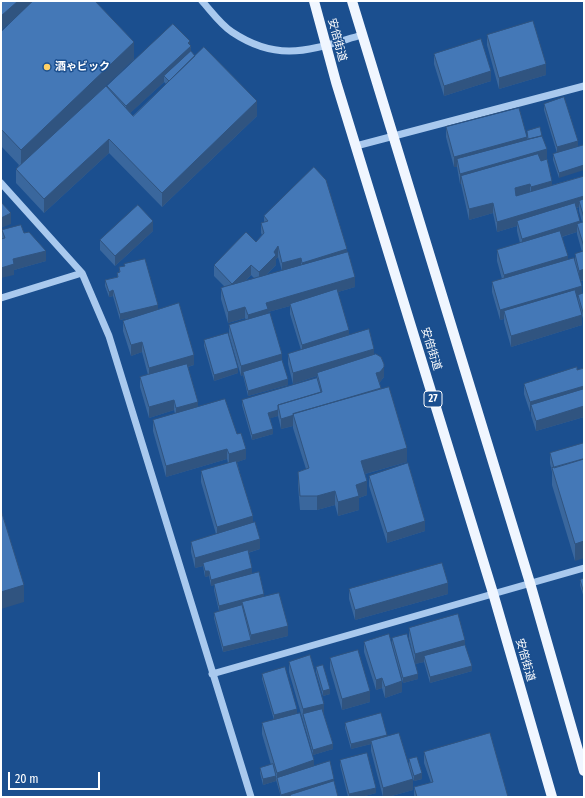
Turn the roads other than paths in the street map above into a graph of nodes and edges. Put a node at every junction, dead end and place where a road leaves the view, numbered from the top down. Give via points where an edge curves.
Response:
1 (202, 1) edge
2 (314, 1) edge
3 (352, 1) edge
4 (362, 35) junction
5 (325, 45) junction
6 (584, 86) edge
7 (392, 136) junction
8 (356, 146) junction
9 (1, 183) edge
10 (82, 273) junction
11 (1, 298) edge
12 (584, 568) edge
13 (530, 583) junction
14 (493, 593) junction
15 (212, 674) junction
16 (584, 771) edge
17 (251, 797) edge
18 (552, 797) edge

1 - 5 street via 231,31 262,48 291,53
2 - 5 main road, 安倍街道 / 27
3 - 4 main road
4 - 5 street
4 - 7 main road
5 - 8 main road, 安倍街道 / 27
6 - 7 street
7 - 8 street
7 - 13 main road
8 - 14 main road, 安倍街道 / 27
9 - 10 street
10 - 11 street
10 - 15 street via 109,336
12 - 13 street
13 - 14 street
13 - 16 main road
14 - 15 street
14 - 18 main road, 安倍街道 / 27
15 - 17 street

